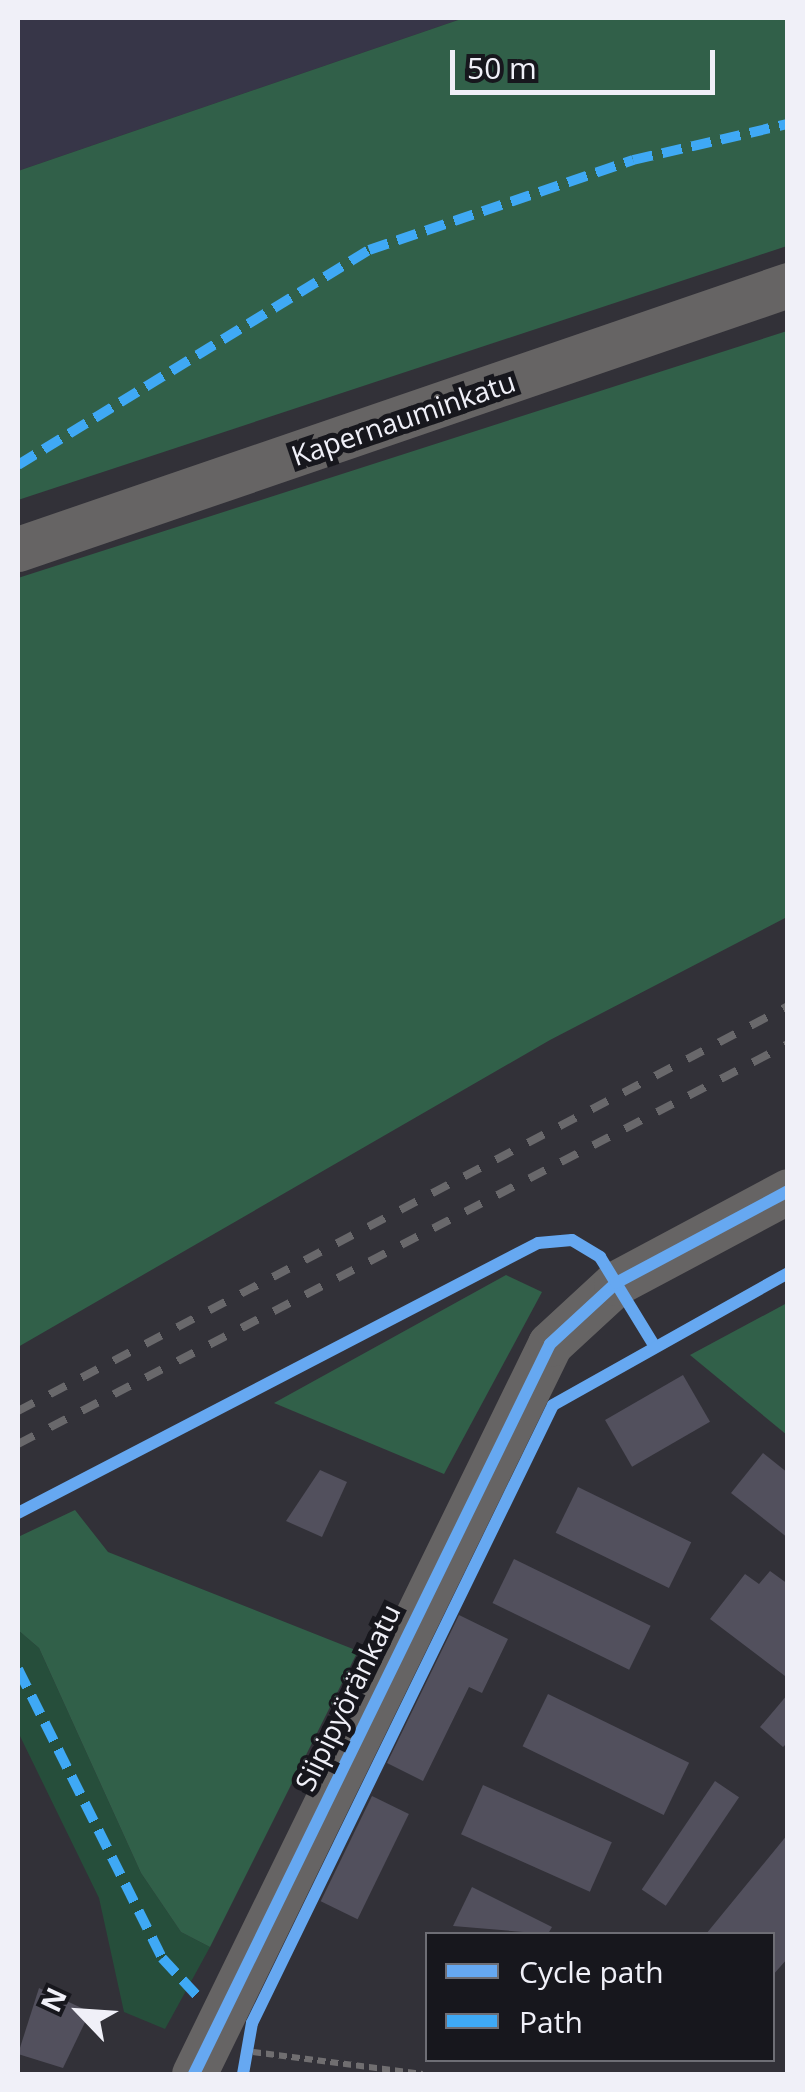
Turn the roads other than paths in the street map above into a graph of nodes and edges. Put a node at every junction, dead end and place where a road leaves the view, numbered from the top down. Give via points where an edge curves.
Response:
1 (788, 285) edge
2 (18, 549) edge
3 (788, 1191) edge
4 (220, 2066) edge

1 - 2 street, Kapernauminkatu
3 - 4 street, Siipipyöränkatu via 616,1283 550,1344 225,2010

